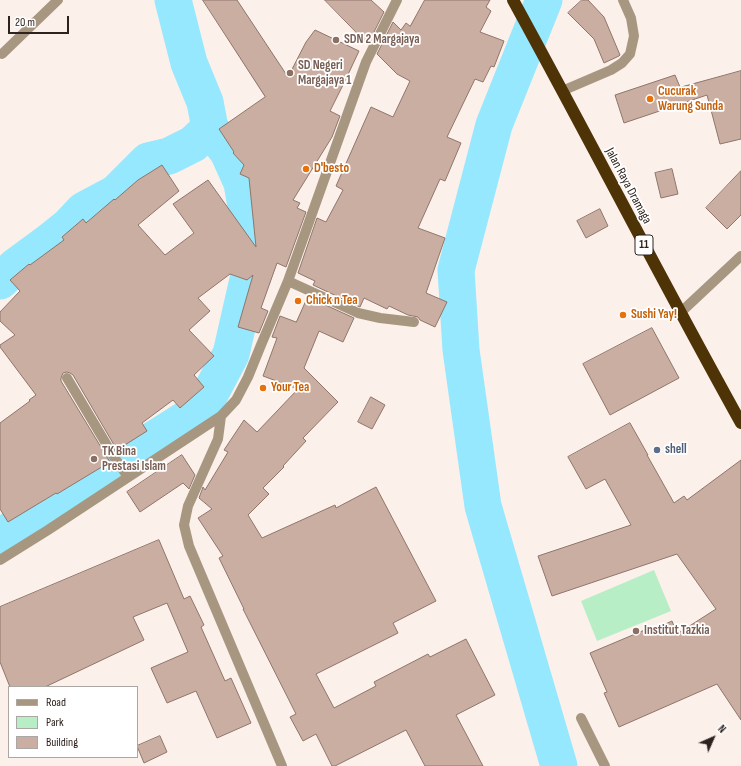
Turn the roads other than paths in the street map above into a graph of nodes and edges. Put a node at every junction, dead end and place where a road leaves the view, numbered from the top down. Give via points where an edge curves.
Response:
1 (58, 0) edge
2 (397, 0) edge
3 (513, 0) edge
4 (622, 0) edge
5 (2, 54) dead end
6 (562, 91) junction
7 (741, 256) edge
8 (288, 281) junction
9 (680, 313) junction
10 (414, 322) dead end
11 (67, 378) dead end
12 (221, 416) junction
13 (741, 423) edge
14 (125, 473) junction
15 (0, 560) edge
16 (581, 718) dead end
17 (282, 766) edge
18 (605, 766) edge

1 - 5 street
2 - 8 street via 366,62
3 - 6 highway, Jalan Raya Dramaga / 11
4 - 6 street via 631,18 634,36 630,54 611,70
6 - 9 highway, Jalan Raya Dramaga / 11
7 - 9 street
8 - 10 street via 358,313
8 - 12 street via 248,377 236,400
9 - 13 highway, Jalan Raya Dramaga / 11
11 - 14 street
12 - 14 street
12 - 17 street via 218,439 188,506 184,525 189,546
14 - 15 street via 48,530
16 - 18 street

